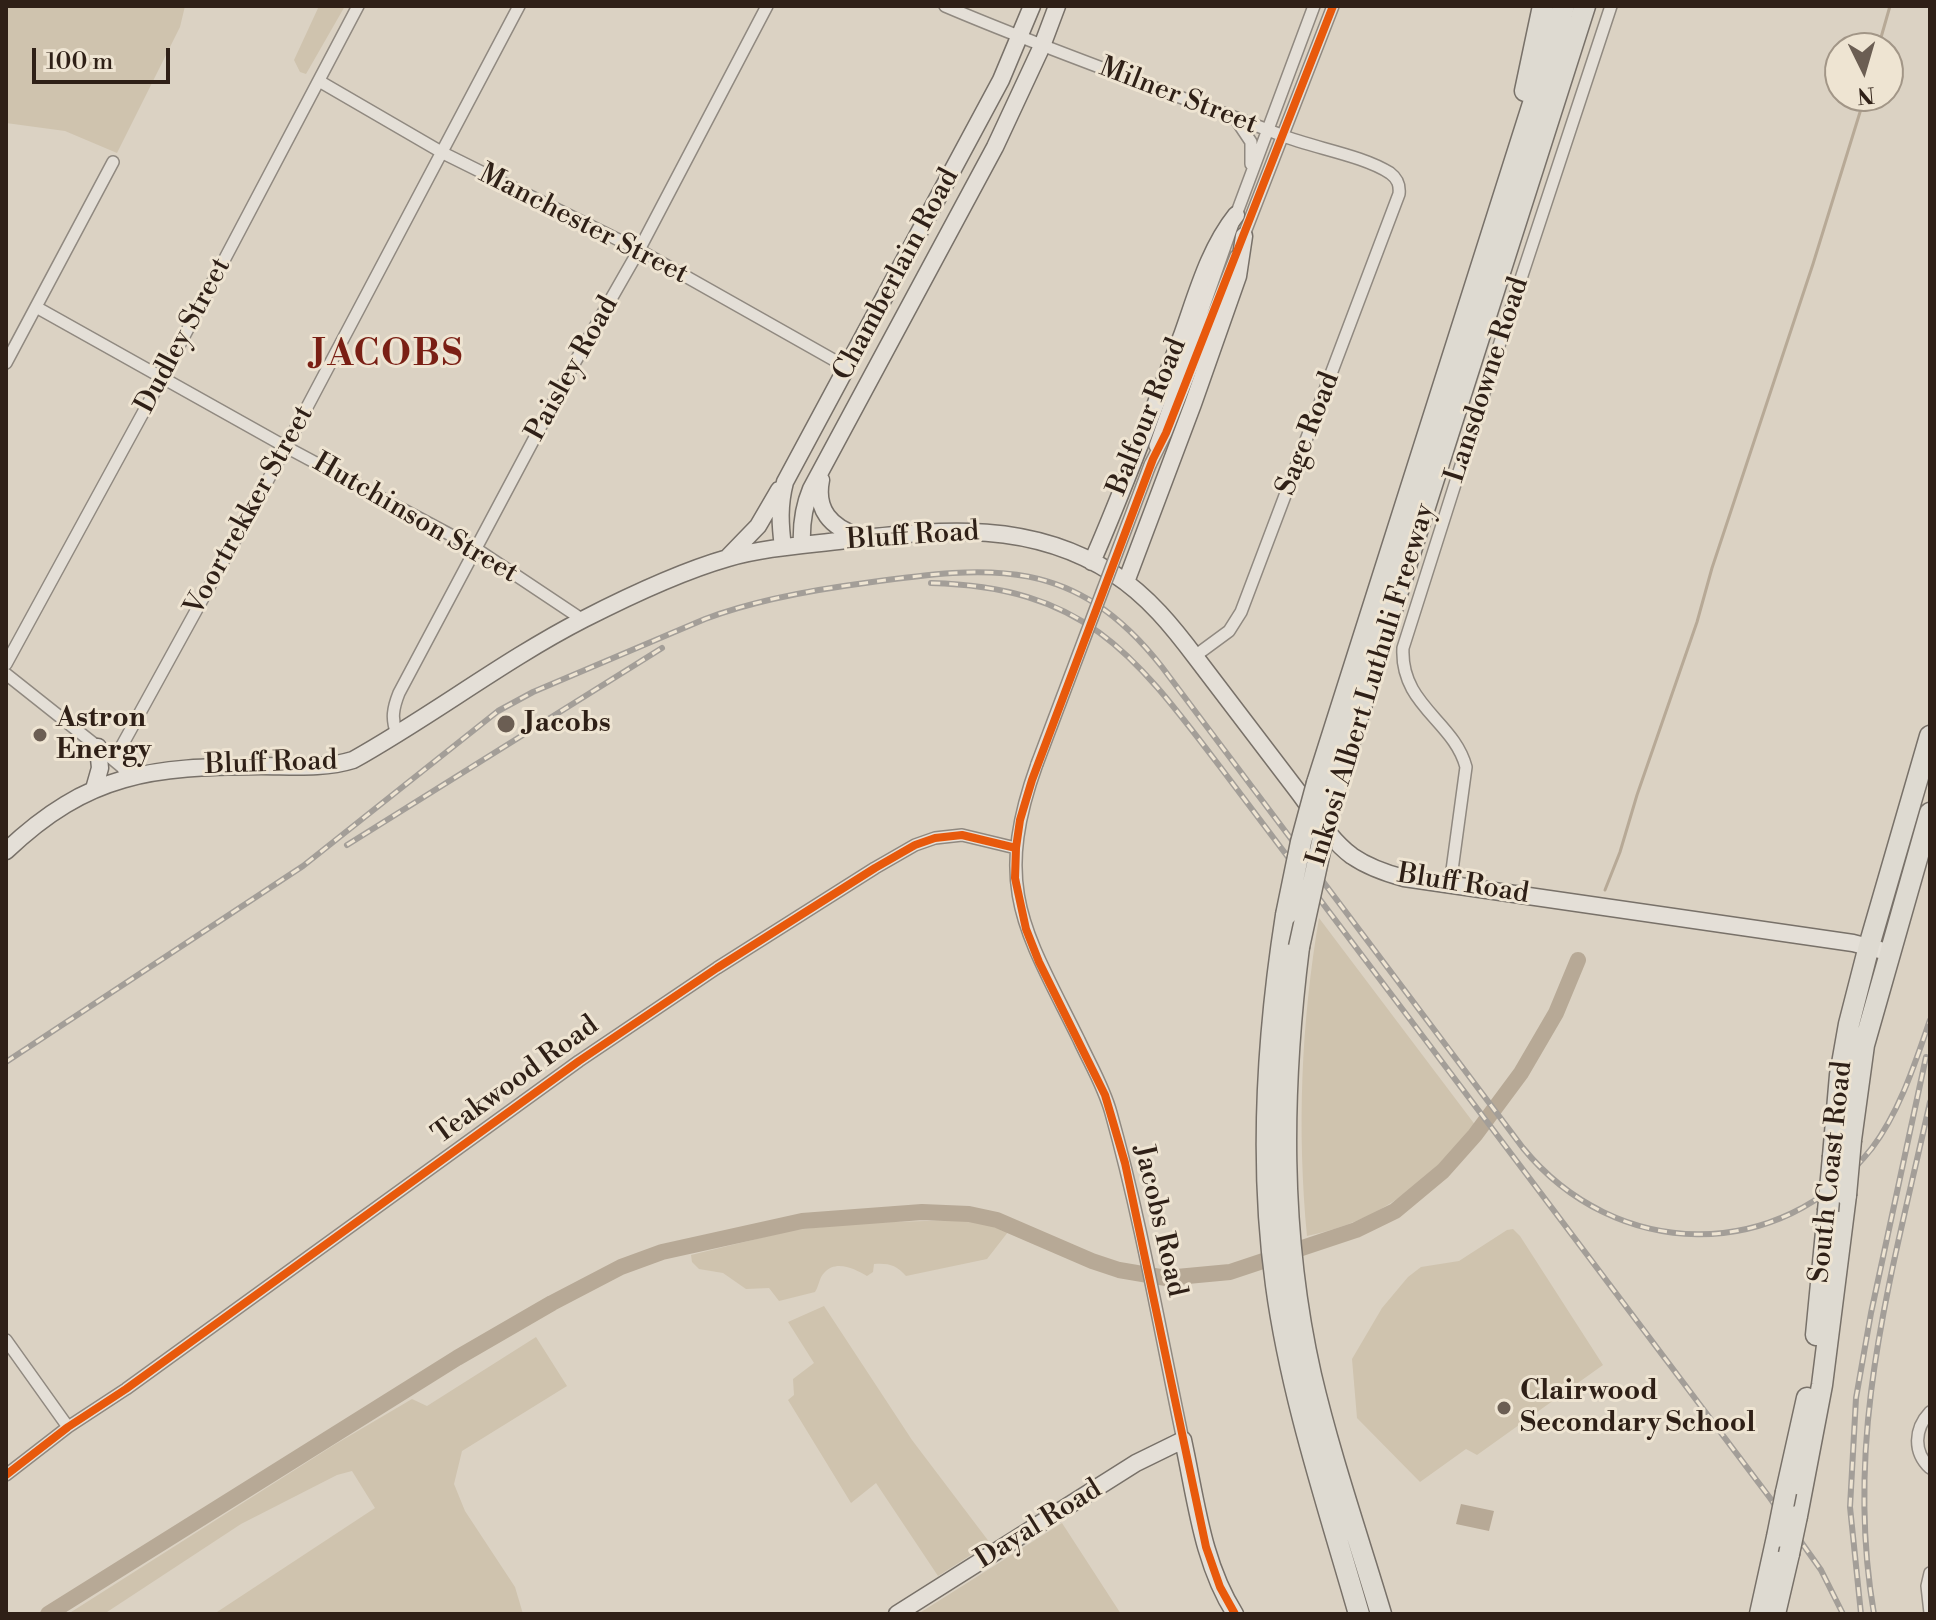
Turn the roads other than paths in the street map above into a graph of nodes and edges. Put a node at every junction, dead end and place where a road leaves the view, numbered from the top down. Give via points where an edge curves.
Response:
1 (358, 6) edge
2 (519, 6) edge
3 (767, 6) edge
4 (945, 6) edge
5 (1032, 6) edge
6 (1057, 6) edge
7 (1314, 6) edge
8 (1333, 6) edge
9 (1543, 6) edge
10 (1564, 6) edge
11 (1585, 6) edge
12 (1593, 6) edge
13 (1611, 6) edge
14 (1020, 37) junction
15 (1042, 46) junction
16 (1572, 46) junction
17 (319, 81) junction
18 (1235, 118) junction
19 (1267, 130) junction
20 (1283, 137) junction
21 (443, 153) junction
22 (113, 162) dead end
23 (1249, 181) junction
24 (1399, 194) joint
25 (1502, 205) junction
26 (1236, 215) junction
27 (1244, 236) junction
28 (639, 250) junction
29 (36, 307) junction
30 (6, 363) edge
31 (848, 368) junction
32 (162, 378) junction
33 (286, 447) junction
34 (1152, 462) junction
35 (824, 467) junction
36 (785, 482) junction
37 (866, 538) junction
38 (802, 545) junction
39 (783, 547) junction
40 (475, 548) junction
41 (727, 558) junction
42 (1092, 562) junction
43 (1126, 582) junction
44 (583, 620) junction
45 (1195, 656) junction
46 (6, 664) edge
47 (6, 674) edge
48 (397, 734) junction
49 (1930, 736) edge
50 (98, 747) junction
51 (114, 760) junction
52 (128, 777) junction
53 (94, 789) junction
54 (1930, 813) edge
55 (1016, 848) junction
56 (6, 851) edge
57 (1450, 885) junction
58 (1869, 946) junction
59 (1890, 953) junction
60 (1281, 1241) junction
61 (1286, 1284) junction
62 (6, 1340) edge
63 (1930, 1412) edge
64 (68, 1427) junction
65 (1183, 1440) junction
66 (1930, 1468) edge
67 (6, 1475) edge
68 (1783, 1546) junction
69 (1341, 1551) junction
70 (1930, 1573) edge
71 (1229, 1612) edge
72 (1375, 1613) edge
73 (1930, 1613) edge
74 (897, 1614) edge
75 (1352, 1614) edge
76 (1760, 1614) edge
77 (1775, 1614) edge

1 - 17 street, Dudley Street
2 - 21 street, Voortrekker Street
3 - 28 street, Paisley Road
4 - 14 street, Milner Street
5 - 14 main road, Chamberlain Road
6 - 15 main road, Chamberlain Road
7 - 19 street, Balfour Road
8 - 20 street, Balfour Road
9 - 25 highway
10 - 25 highway, Inkosi Albert Luthuli Freeway
11 - 16 highway, Inkosi Albert Luthuli Freeway
12 - 16 highway
13 - 57 street, Lansdowne Road via 1403,648 1412,689 1466,767
14 - 15 street, Milner Street
14 - 31 main road, Chamberlain Road
15 - 18 street, Milner Street
15 - 35 main road, Chamberlain Road via 995,147
16 - 60 highway, Inkosi Albert Luthuli Freeway, bridge via 1331,801 1299,947 1286,1060
17 - 21 street, Manchester Street
17 - 32 street, Dudley Street
18 - 19 street, Milner Street
18 - 23 street via 1251,142
19 - 20 street, Milner Street
19 - 23 street, Balfour Road
20 - 24 street, Milner Street via 1376,166 1397,180
20 - 27 street, Balfour Road
21 - 28 street, Manchester Street
21 - 33 street, Voortrekker Street
22 - 29 street
23 - 26 street, Balfour Road
24 - 45 street, Sage Road via 1241,612 1229,631
25 - 60 highway, Inkosi Albert Luthuli Freeway, bridge via 1301,842 1277,977 1268,1104
26 - 34 street, Balfour Road
26 - 42 main road via 1204,275
27 - 34 street, Balfour Road
27 - 43 main road via 1238,276
28 - 31 street, Manchester Street
28 - 40 street, Paisley Road
29 - 30 street
29 - 32 street, Hutchinson Street
31 - 36 main road, Chamberlain Road
32 - 33 street, Hutchinson Street
32 - 46 street, Dudley Street
33 - 40 street, Hutchinson Street
33 - 51 street, Voortrekker Street
34 - 55 street, Balfour Road, bridge via 1037,764
35 - 37 main road via 819,498 823,512 841,531
35 - 38 main road, Chamberlain Road via 804,504
36 - 39 main road, Chamberlain Road via 779,520
36 - 41 main road via 758,526
37 - 38 main road, Bluff Road
37 - 42 main road, Bluff Road via 989,531 1038,541
38 - 39 main road, Bluff Road
39 - 41 main road, Bluff Road
40 - 44 street, Hutchinson Street
40 - 48 street, Paisley Road via 393,706
41 - 44 main road, Bluff Road
42 - 43 main road, Bluff Road
43 - 45 main road, Bluff Road
44 - 48 main road, Bluff Road
45 - 57 main road, Bluff Road via 1349,854 1383,872
47 - 50 street
48 - 52 main road, Bluff Road via 342,764 191,767
49 - 58 highway, South Coast Road
50 - 51 street
50 - 53 main road
51 - 52 street
52 - 53 main road, Bluff Road
53 - 56 main road, Bluff Road via 54,811
54 - 59 highway, South Coast Road
55 - 64 street, Teakwood Road via 962,835 943,836 875,868 648,1013
55 - 65 street, Jacobs Road via 1015,878 1026,929 1109,1108 1125,1163
57 - 58 main road, Bluff Road
58 - 59 main road, Bluff Road
58 - 68 highway, South Coast Road, bridge via 1845,1039 1812,1368 1786,1492
59 - 68 highway, South Coast Road, bridge via 1864,1045 1822,1385 1797,1516
60 - 61 highway, Inkosi Albert Luthuli Freeway
61 - 69 highway, Inkosi Albert Luthuli Freeway via 1293,1378
61 - 72 highway, Inkosi Albert Luthuli Freeway
62 - 64 street
63 - 66 street via 1917,1441
64 - 67 street, Teakwood Road
65 - 71 main road, Jacobs Road via 1206,1547
65 - 74 main road, Dayal Road via 1154,1452
68 - 76 highway, South Coast Road
68 - 77 highway, South Coast Road
69 - 72 highway, Inkosi Albert Luthuli Freeway
69 - 75 highway
70 - 73 street

